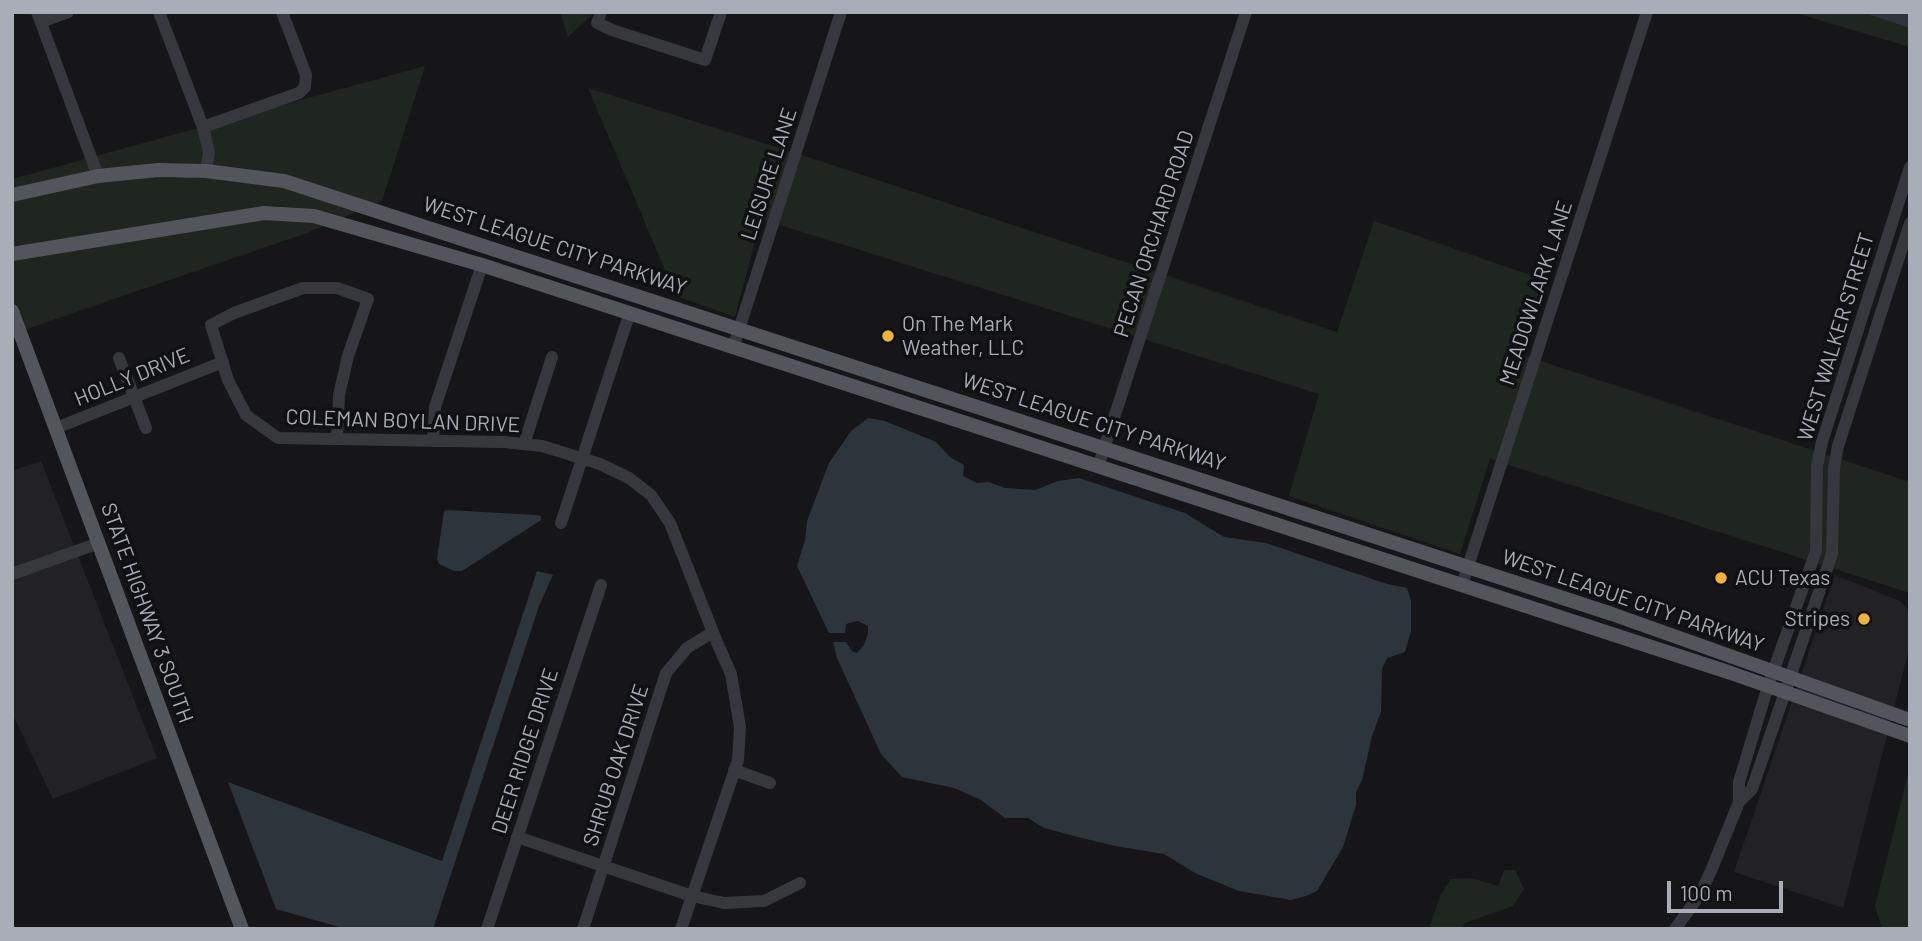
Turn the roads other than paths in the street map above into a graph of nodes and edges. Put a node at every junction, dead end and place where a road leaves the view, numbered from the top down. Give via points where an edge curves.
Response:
1 (68, 12) edge
2 (159, 12) edge
3 (282, 12) edge
4 (721, 12) edge
5 (841, 12) edge
6 (1245, 12) edge
7 (1647, 12) edge
8 (39, 17) edge
9 (599, 18) edge
10 (203, 127) junction
11 (1910, 167) edge
12 (206, 171) junction
13 (98, 176) junction
14 (12, 195) edge
15 (1910, 223) edge
16 (488, 246) junction
17 (12, 254) edge
18 (482, 265) junction
19 (12, 311) edge
20 (629, 315) junction
21 (739, 329) junction
22 (733, 348) junction
23 (552, 357) dead end
24 (119, 358) dead end
25 (223, 362) junction
26 (133, 397) junction
27 (56, 428) junction
28 (146, 428) dead end
29 (337, 439) junction
30 (433, 441) junction
31 (524, 444) junction
32 (1105, 447) junction
33 (582, 458) junction
34 (1098, 467) junction
35 (561, 523) dead end
36 (99, 543) junction
37 (1467, 567) junction
38 (12, 574) edge
39 (601, 585) dead end
40 (1462, 585) junction
41 (712, 632) junction
42 (1773, 671) junction
43 (1790, 677) junction
44 (1768, 686) junction
45 (1785, 692) junction
46 (1910, 720) edge
47 (1910, 736) edge
48 (734, 771) junction
49 (769, 783) dead end
50 (1739, 802) junction
51 (517, 837) junction
52 (603, 866) junction
53 (800, 883) dead end
54 (692, 896) junction
55 (242, 929) edge
56 (487, 929) edge
57 (583, 929) edge
58 (681, 929) edge
59 (1675, 929) edge

1 - 8 street
2 - 10 street
3 - 10 street via 306,75 304,87 299,93
4 - 9 street via 705,60
5 - 21 street, LEISURE LANE
6 - 32 street, PECAN ORCHARD ROAD
7 - 37 street, MEADOWLARK LANE
8 - 13 street
10 - 12 street via 209,152
11 - 42 street, WEST WALKER STREET via 1822,442 1815,551
12 - 13 main road, WEST LEAGUE CITY PARKWAY
12 - 16 main road, WEST LEAGUE CITY PARKWAY via 284,181
13 - 14 main road, WEST LEAGUE CITY PARKWAY
15 - 43 street, WEST WALKER STREET via 1838,446 1832,554
16 - 18 main road
16 - 21 main road, WEST LEAGUE CITY PARKWAY
17 - 18 main road, WEST LEAGUE CITY PARKWAY via 264,213 314,216
18 - 20 main road, WEST LEAGUE CITY PARKWAY
18 - 30 street via 435,407
19 - 27 main road, STATE HIGHWAY 3 SOUTH
20 - 22 main road, WEST LEAGUE CITY PARKWAY
20 - 33 street
21 - 22 street, LEISURE LANE
21 - 32 main road, WEST LEAGUE CITY PARKWAY
22 - 34 main road, WEST LEAGUE CITY PARKWAY
23 - 31 street
24 - 26 street
25 - 26 street, HOLLY DRIVE
25 - 29 street, COLEMAN BOYLAN DRIVE via 246,415 263,429 278,438
25 - 29 street, COLEMAN BOYLAN DRIVE via 211,325 234,313 303,288 337,288 368,299 339,394
26 - 27 street, HOLLY DRIVE
26 - 28 street
27 - 36 main road, STATE HIGHWAY 3 SOUTH
29 - 30 street, COLEMAN BOYLAN DRIVE
30 - 31 street, COLEMAN BOYLAN DRIVE
31 - 33 street, COLEMAN BOYLAN DRIVE
32 - 34 street, PECAN ORCHARD ROAD
32 - 37 main road, WEST LEAGUE CITY PARKWAY
33 - 35 street
33 - 41 street, COLEMAN BOYLAN DRIVE via 629,478 651,495 670,523
34 - 40 main road, WEST LEAGUE CITY PARKWAY
36 - 38 street
36 - 55 main road, STATE HIGHWAY 3 SOUTH
37 - 40 street, MEADOWLARK LANE
37 - 42 main road, WEST LEAGUE CITY PARKWAY
39 - 51 street, DEER RIDGE DRIVE
40 - 44 main road, WEST LEAGUE CITY PARKWAY
41 - 48 street, COLEMAN BOYLAN DRIVE via 731,674 740,727
41 - 52 street, SHRUB OAK DRIVE via 687,648 666,673
42 - 43 main road, WEST LEAGUE CITY PARKWAY
42 - 44 street, WEST WALKER STREET
43 - 45 street, WEST WALKER STREET
43 - 46 main road, WEST LEAGUE CITY PARKWAY
44 - 45 main road, WEST LEAGUE CITY PARKWAY
44 - 50 street, WEST WALKER STREET via 1739,782
45 - 47 main road, WEST LEAGUE CITY PARKWAY
45 - 50 street, WEST WALKER STREET via 1752,789
48 - 49 street
48 - 54 street, COLEMAN BOYLAN DRIVE
50 - 59 street, WEST WALKER STREET via 1699,896
51 - 52 street
51 - 56 street, DEER RIDGE DRIVE
52 - 54 street
52 - 57 street, SHRUB OAK DRIVE
53 - 54 street via 764,901 724,903
54 - 58 street, COLEMAN BOYLAN DRIVE

